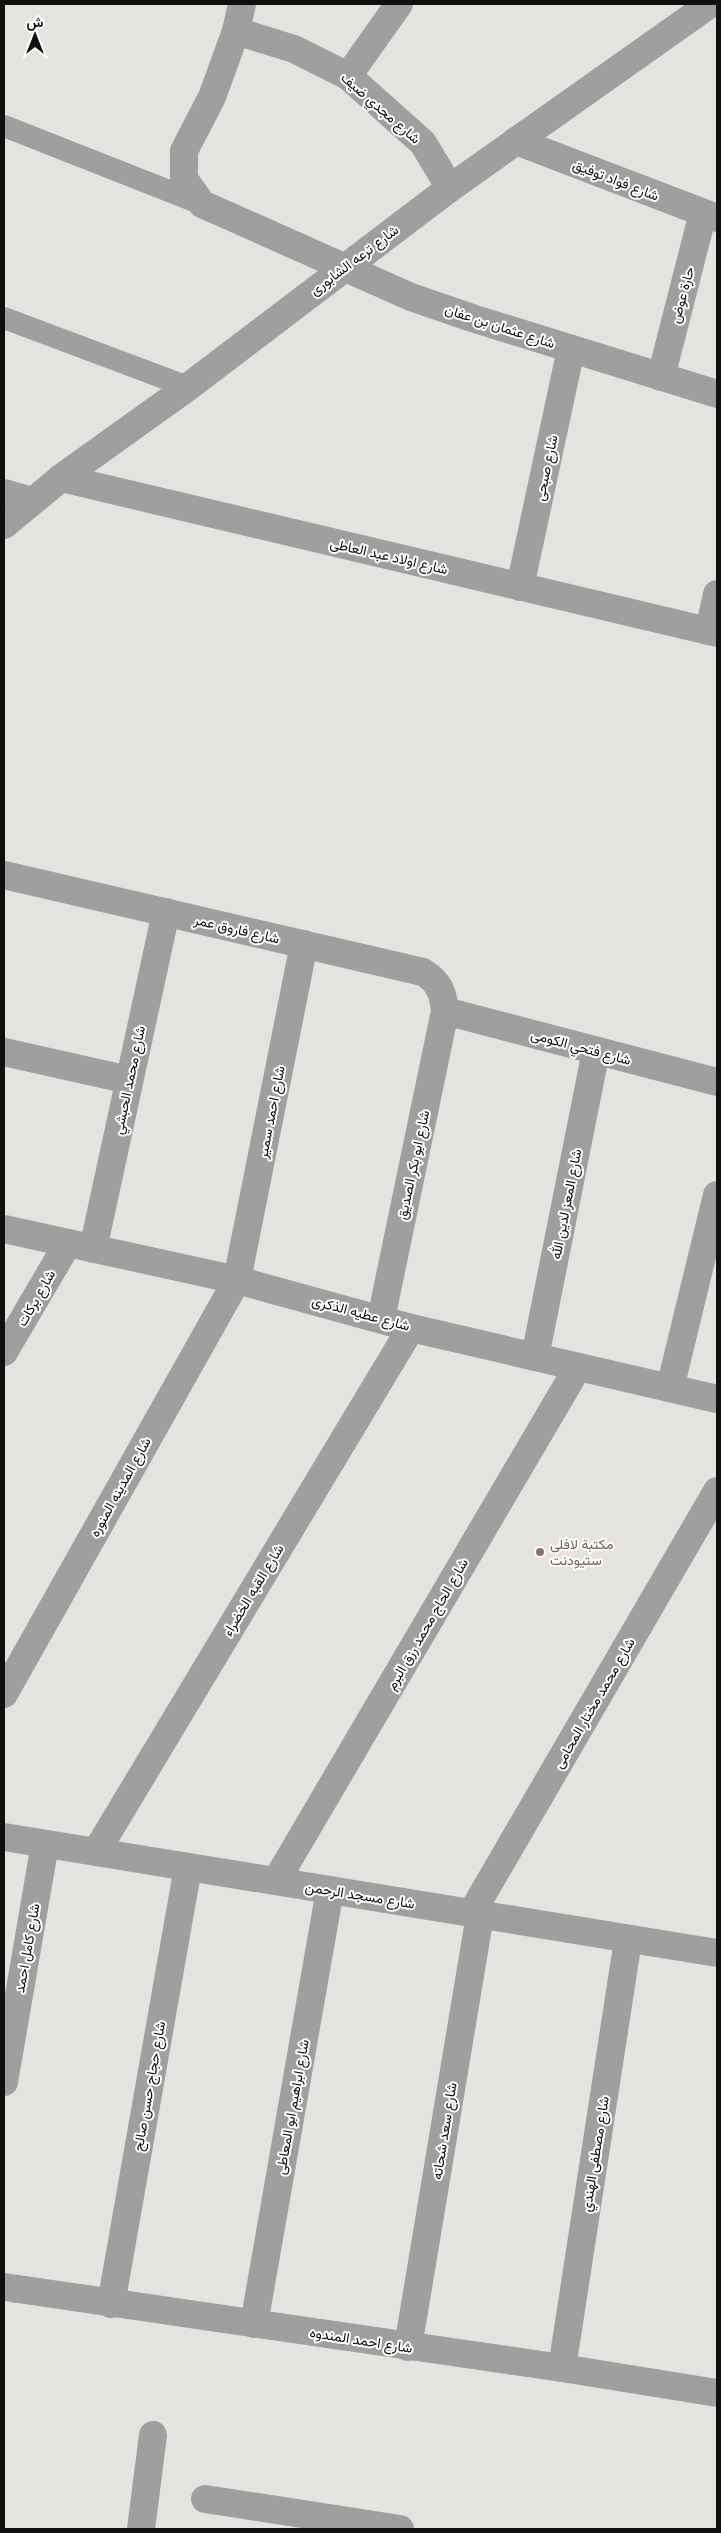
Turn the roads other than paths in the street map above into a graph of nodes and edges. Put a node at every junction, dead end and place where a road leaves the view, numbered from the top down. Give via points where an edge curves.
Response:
1 (242, 4) edge
2 (399, 4) edge
3 (710, 4) edge
4 (236, 31) junction
5 (348, 76) junction
6 (4, 126) edge
7 (516, 141) junction
8 (450, 188) junction
9 (202, 204) junction
10 (710, 215) edge
11 (342, 268) junction
12 (4, 318) edge
13 (571, 349) junction
14 (661, 377) junction
15 (188, 387) junction
16 (717, 394) edge
17 (60, 478) junction
18 (4, 493) edge
19 (32, 501) junction
20 (4, 525) edge
21 (520, 587) junction
22 (717, 594) edge
23 (713, 632) edge
24 (4, 875) edge
25 (166, 912) junction
26 (304, 944) junction
27 (445, 1010) junction
28 (596, 1051) junction
29 (4, 1052) edge
30 (129, 1080) junction
31 (717, 1082) edge
32 (717, 1194) edge
33 (4, 1229) edge
34 (80, 1246) junction
35 (237, 1280) junction
36 (381, 1319) junction
37 (411, 1328) junction
38 (4, 1352) edge
39 (535, 1357) junction
40 (578, 1367) junction
41 (670, 1388) junction
42 (717, 1399) edge
43 (717, 1491) edge
44 (4, 1694) edge
45 (4, 1837) edge
46 (44, 1844) junction
47 (96, 1852) junction
48 (188, 1868) junction
49 (276, 1881) junction
50 (330, 1890) junction
51 (475, 1914) junction
52 (628, 1940) junction
53 (717, 1953) edge
54 (4, 2082) edge
55 (4, 2287) edge
56 (111, 2304) junction
57 (254, 2324) junction
58 (408, 2347) junction
59 (562, 2368) junction
60 (716, 2388) edge
61 (153, 2435) dead end
62 (205, 2499) dead end
63 (141, 2529) edge
64 (400, 2529) edge

1 - 4 street
2 - 5 street
3 - 7 street, شارع ترعه الشابورى
4 - 5 street, شارع مجدي ضيف via 294,50
4 - 9 street via 212,97 184,151 184,179
5 - 8 street, شارع مجدي ضيف via 423,144
6 - 9 lane
7 - 8 street, شارع ترعه الشابورى
7 - 10 street, شارع فواد توفيق
8 - 11 street, شارع ترعه الشابورى
9 - 11 street, شارع عثمان بن عفان
10 - 14 street, حارة عوض
11 - 13 street, شارع عثمان بن عفان via 411,297
11 - 15 street, شارع ترعه الشابورى
12 - 15 lane
13 - 14 street, شارع عثمان بن عفان
13 - 21 street, شارع صبحى
14 - 16 street, شارع عثمان بن عفان
15 - 17 street, شارع ترعه الشابورى
17 - 19 street, شارع ترعه الشابورى
17 - 21 street, شارع اولاد عبد العاطى
18 - 19 street
19 - 20 street, شارع ترعه الشابورى
21 - 23 street, شارع اولاد عبد العاطى
22 - 23 street
24 - 25 street, شارع فاروق عمر
25 - 26 street, شارع فاروق عمر
25 - 30 street, شارع محمد الحبشي
26 - 27 street, شارع فاروق عمر via 423,972 437,981
26 - 35 street, شارع احمد سمير
27 - 28 street, شارع فتحي الكومى
27 - 36 street, شارع ابو بكر الصديق
28 - 31 street, شارع فتحي الكومى
28 - 39 street, شارع المعز لدين الله
29 - 30 street
30 - 34 street, شارع محمد الحبشي
32 - 41 street
33 - 34 street, شارع عطيه الذكرى
34 - 35 street, شارع عطيه الذكرى
34 - 38 street, شارع بركات
35 - 36 street, شارع عطيه الذكرى
35 - 44 street, شارع المدينه المنوره
36 - 37 street, شارع عطيه الذكرى
37 - 39 street, شارع عطيه الذكرى
37 - 47 street, شارع القبه الخضراء
39 - 40 street, شارع عطيه الذكرى
40 - 41 street, شارع عطيه الذكرى
40 - 49 street, شارع الحاج محمد رزق البرم
41 - 42 street, شارع عطيه الذكرى
43 - 51 street, شارع محمد مختار المحامى
45 - 46 street, شارع مسجد الرحمن
46 - 47 street, شارع مسجد الرحمن
46 - 54 street, شارع كامل احمد
47 - 48 street, شارع مسجد الرحمن
48 - 49 street, شارع مسجد الرحمن
48 - 56 street, شارع حجاج حسن صالح
49 - 50 street, شارع مسجد الرحمن
50 - 51 street, شارع مسجد الرحمن
50 - 57 street, شارع ابراهيم ابو المعاطى
51 - 52 street, شارع مسجد الرحمن
51 - 58 street, شارع سعد شحاته
52 - 53 street, شارع مسجد الرحمن
52 - 59 street, شارع مصطفى الهندي
55 - 56 street, شارع احمد المندوه
56 - 57 street, شارع احمد المندوه
57 - 58 street, شارع احمد المندوه
58 - 59 street, شارع احمد المندوه
59 - 60 street, شارع احمد المندوه
61 - 63 street
62 - 64 street

